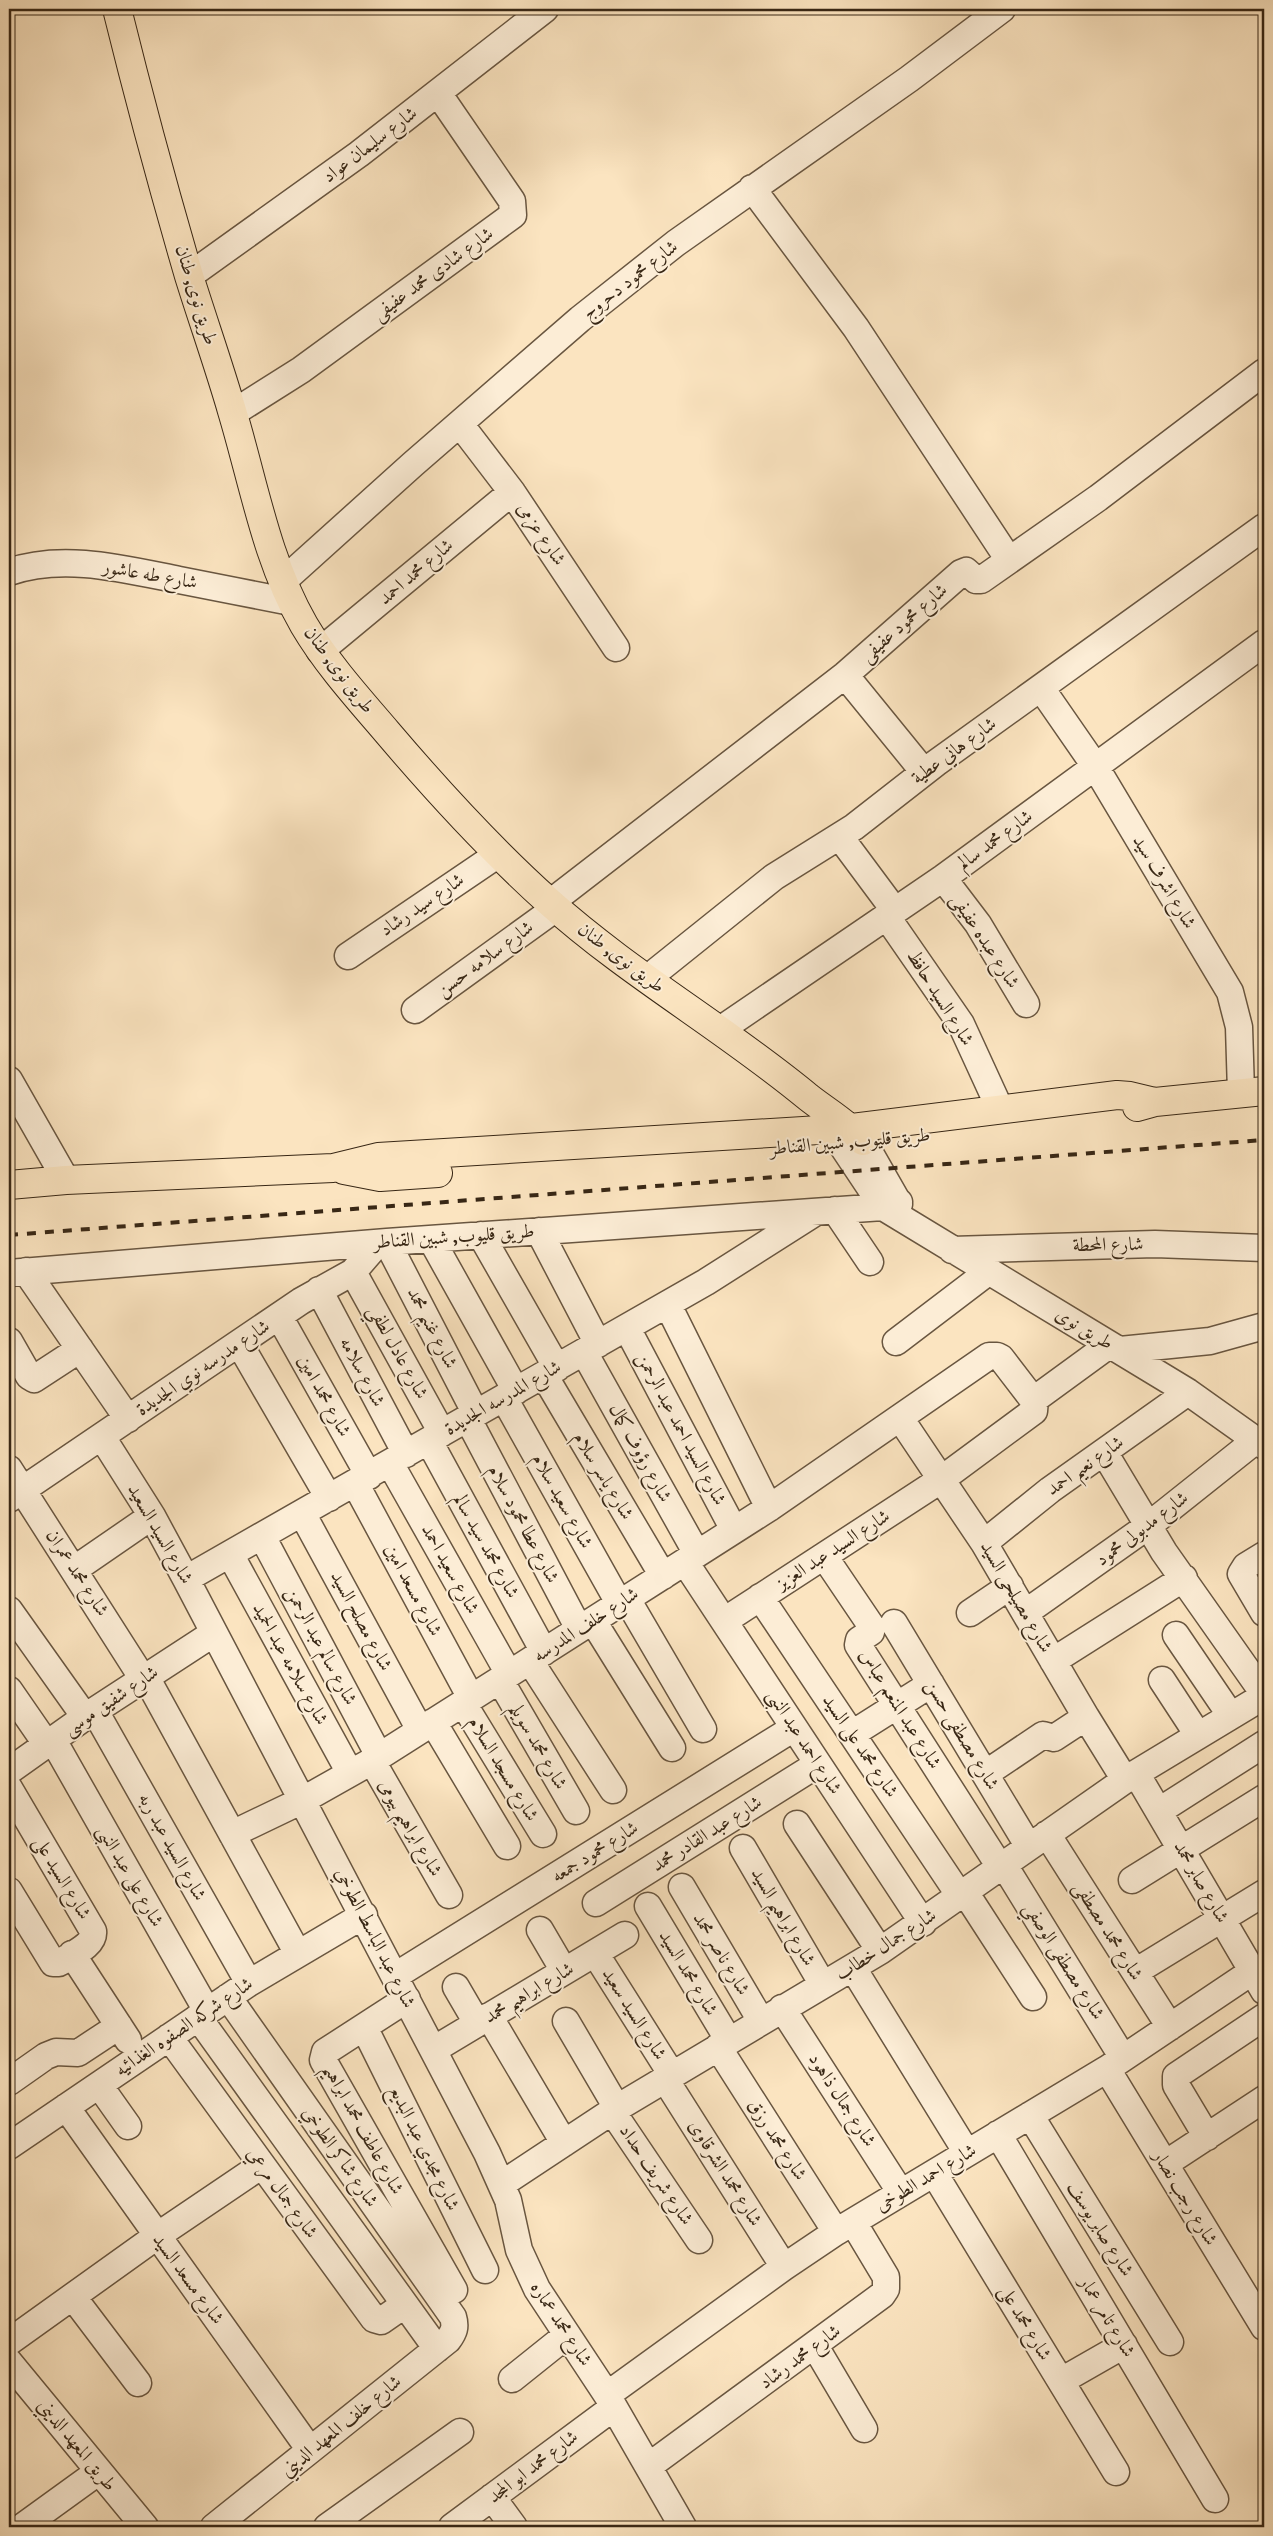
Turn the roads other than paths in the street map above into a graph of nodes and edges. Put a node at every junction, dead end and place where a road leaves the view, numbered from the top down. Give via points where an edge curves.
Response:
1 (117, 9) edge
2 (546, 9) edge
3 (1002, 9) edge
4 (438, 93) junction
5 (752, 188) junction
6 (189, 276) junction
7 (1264, 372) edge
8 (233, 413) junction
9 (460, 424) junction
10 (512, 492) junction
11 (1264, 527) edge
12 (1009, 560) junction
13 (9, 572) edge
14 (287, 592) junction
15 (1264, 643) edge
16 (616, 648) dead end
17 (320, 651) junction
18 (844, 675) junction
19 (1041, 688) junction
20 (1095, 766) junction
21 (924, 772) junction
22 (840, 836) junction
23 (497, 855) junction
24 (943, 878) junction
25 (553, 905) junction
26 (891, 914) junction
27 (348, 956) dead end
28 (648, 978) junction
29 (1026, 1004) dead end
30 (415, 1010) dead end
31 (720, 1030) junction
32 (9, 1080) edge
33 (1253, 1091) edge
34 (1155, 1102) junction
35 (1000, 1109) junction
36 (847, 1136) junction
37 (66, 1180) junction
38 (9, 1185) edge
39 (895, 1209) junction
40 (825, 1211) junction
41 (539, 1231) junction
42 (481, 1235) junction
43 (431, 1239) junction
44 (383, 1242) junction
45 (1264, 1248) edge
46 (952, 1250) junction
47 (870, 1262) dead end
48 (18, 1272) edge
49 (353, 1272) junction
50 (988, 1272) junction
51 (319, 1290) junction
52 (668, 1305) junction
53 (279, 1316) junction
54 (1264, 1326) edge
55 (627, 1328) junction
56 (9, 1341) edge
57 (896, 1342) dead end
58 (239, 1343) junction
59 (591, 1348) junction
60 (1114, 1348) junction
61 (80, 1349) junction
62 (550, 1372) junction
63 (1188, 1392) junction
64 (510, 1395) junction
65 (1034, 1401) junction
66 (472, 1416) junction
67 (900, 1418) junction
68 (128, 1419) junction
69 (102, 1437) junction
70 (435, 1437) junction
71 (1260, 1443) edge
72 (1104, 1452) junction
73 (380, 1469) junction
74 (942, 1479) junction
75 (13, 1486) edge
76 (329, 1498) junction
77 (769, 1508) junction
78 (302, 1513) junction
79 (152, 1516) junction
80 (1148, 1526) junction
81 (734, 1530) junction
82 (262, 1536) junction
83 (984, 1543) junction
84 (230, 1554) junction
85 (824, 1556) junction
86 (691, 1558) junction
87 (1255, 1561) edge
88 (75, 1569) junction
89 (663, 1576) junction
90 (1184, 1578) junction
91 (186, 1579) junction
92 (1010, 1586) junction
93 (760, 1598) junction
94 (623, 1601) junction
95 (1024, 1613) junction
96 (1264, 1613) edge
97 (970, 1614) dead end
98 (724, 1621) junction
99 (894, 1623) dead end
100 (13, 1625) edge
101 (586, 1625) junction
102 (214, 1633) junction
103 (1176, 1635) dead end
104 (1054, 1661) junction
105 (521, 1667) junction
106 (144, 1678) junction
107 (1162, 1680) dead end
108 (931, 1684) junction
109 (9, 1690) edge
110 (1264, 1695) edge
111 (467, 1700) junction
112 (898, 1705) junction
113 (90, 1714) junction
114 (1231, 1716) junction
115 (1086, 1717) junction
116 (426, 1726) junction
117 (794, 1728) junction
118 (703, 1729) dead end
119 (852, 1734) junction
120 (1198, 1735) junction
121 (50, 1743) junction
122 (1264, 1744) edge
123 (672, 1748) dead end
124 (367, 1763) junction
125 (818, 1764) junction
126 (9, 1771) edge
127 (985, 1774) junction
128 (1130, 1777) junction
129 (9, 1788) edge
130 (613, 1790) dead end
131 (1264, 1798) edge
132 (303, 1800) junction
133 (576, 1811) dead end
134 (1159, 1811) junction
135 (797, 1824) dead end
136 (232, 1834) junction
137 (543, 1834) dead end
138 (1038, 1840) junction
139 (507, 1846) dead end
140 (742, 1848) dead end
141 (1182, 1849) junction
142 (1002, 1866) junction
143 (1132, 1880) dead end
144 (682, 1887) dead end
145 (9, 1891) edge
146 (1264, 1893) edge
147 (963, 1894) junction
148 (449, 1895) dead end
149 (596, 1904) dead end
150 (648, 1906) dead end
151 (364, 1915) junction
152 (1222, 1919) junction
153 (923, 1923) junction
154 (540, 1930) dead end
155 (624, 1935) dead end
156 (880, 1951) junction
157 (74, 1953) junction
158 (595, 1953) junction
159 (298, 1954) junction
160 (853, 1968) junction
161 (564, 1971) junction
162 (1135, 1972) junction
163 (1259, 1981) edge
164 (823, 1985) junction
165 (401, 1987) junction
166 (456, 1987) dead end
167 (1033, 1998) dead end
168 (221, 2002) junction
169 (772, 2015) junction
170 (1264, 2017) edge
171 (483, 2020) junction
172 (566, 2021) dead end
173 (118, 2026) junction
174 (364, 2027) junction
175 (1170, 2027) junction
176 (169, 2038) junction
177 (723, 2044) junction
178 (433, 2050) junction
179 (139, 2058) junction
180 (1115, 2063) junction
181 (669, 2077) junction
182 (9, 2082) edge
183 (99, 2084) junction
184 (1264, 2099) edge
185 (66, 2107) junction
186 (615, 2110) junction
187 (1030, 2115) junction
188 (128, 2126) dead end
189 (998, 2134) junction
190 (1207, 2137) junction
191 (564, 2143) junction
192 (9, 2146) edge
193 (967, 2153) junction
194 (1165, 2164) junction
195 (262, 2165) junction
196 (934, 2173) junction
197 (502, 2184) junction
198 (901, 2193) junction
199 (845, 2227) junction
200 (157, 2236) junction
201 (699, 2240) dead end
202 (519, 2250) junction
203 (784, 2267) junction
204 (485, 2270) junction
205 (73, 2297) junction
206 (449, 2302) junction
207 (404, 2306) junction
208 (1263, 2324) edge
209 (568, 2336) junction
210 (9, 2342) edge
211 (1170, 2342) dead end
212 (1124, 2345) junction
213 (815, 2346) junction
214 (437, 2349) junction
215 (9, 2362) edge
216 (512, 2379) dead end
217 (1061, 2381) junction
218 (138, 2383) dead end
219 (610, 2401) junction
220 (864, 2429) dead end
221 (460, 2432) dead end
222 (310, 2450) junction
223 (648, 2466) junction
224 (98, 2472) junction
225 (1116, 2472) dead end
226 (492, 2497) junction
227 (1215, 2499) dead end
228 (22, 2527) edge
229 (145, 2527) edge
230 (214, 2527) edge
231 (327, 2527) edge
232 (452, 2527) edge
233 (514, 2527) edge
234 (683, 2527) edge

1 - 6 main road, طريق نوى, طنان
2 - 4 street, شارع سليمان عواد
3 - 5 street, شارع محمود دحروج via 910,79
4 - 6 street, شارع سليمان عواد
4 - 8 street, شارع شادى محمد عفيفى via 512,201 513,215 316,360
5 - 9 street, شارع محمود دحروج via 580,319
5 - 12 street via 856,328
6 - 8 main road, طريق نوى, طنان
7 - 12 street, شارع محمود عفيفى via 1098,498
8 - 14 main road, طريق نوى, طنان via 258,508
9 - 10 street, شارع عزمى
9 - 14 street, شارع محمود دحروج
10 - 16 street, شارع عزمى
10 - 17 street, شارع محمد احمد
11 - 19 street, شارع هاني عطية
12 - 18 street, شارع محمود عفيفى via 980,581 969,572 961,573
13 - 14 street, شارع طه عاشور via 50,564 82,564
14 - 17 main road, طريق نوى, طنان
15 - 20 street, شارع محمد سالم
17 - 23 main road, طريق نوى, طنان via 455,811
18 - 21 street
18 - 25 street, شارع محمود عفيفى
19 - 20 street, شارع اشرف سيد
19 - 21 street, شارع هاني عطية
20 - 24 street, شارع محمد سالم
20 - 33 street, شارع اشرف سيد via 1230,992
21 - 22 street, شارع هاني عطية
22 - 26 street, شارع السيد حافظ
22 - 28 street, شارع هاني عطية via 774,877
23 - 25 main road, طريق نوى, طنان
23 - 27 street, شارع سيد رشاد
24 - 26 street, شارع محمد سالم
24 - 29 street, شارع عبده عفيفى via 978,924
25 - 28 main road, طريق نوى, طنان via 602,946
25 - 30 street, شارع سلامه حسن
26 - 31 street, شارع محمد سالم
26 - 35 street, شارع السيد حافظ via 961,1024
28 - 31 main road, طريق نوى, طنان
31 - 36 main road, طريق نوى, طنان via 812,1100
32 - 37 street
33 - 34 main road, طريق قليوب, شبين القناطر
34 - 35 main road, طريق قليوب, شبين القناطر via 1117,1095
34 - 36 main road, طريق قليوب, شبين القناطر via 1124,1111
35 - 36 main road, طريق قليوب, شبين القناطر
36 - 37 main road, طريق قليوب, شبين القناطر via 380,1177 333,1168
36 - 39 street, طريق نوى
37 - 38 main road, طريق قليوب, شبين القناطر
39 - 40 street, طريق قليوب, شبين القناطر
39 - 46 street, طريق نوى
40 - 41 street, طريق قليوب, شبين القناطر
40 - 47 street
40 - 52 street, شارع المدرسه الجديدة
41 - 42 street, طريق قليوب, شبين القناطر
41 - 59 street, شارع رؤوف كمال
42 - 43 street, طريق قليوب, شبين القناطر
42 - 62 street, شارع ياسر سلام
43 - 44 street, طريق قليوب, شبين القناطر
43 - 64 street, شارع سعيد سلام
44 - 48 street, طريق قليوب, شبين القناطر
44 - 49 street, شارع مدرسه نوي الجديدة
44 - 66 street, شارع غنيم محمد
45 - 46 street, شارع المحطة via 1165,1244
46 - 50 street, طريق نوى
48 - 61 street
49 - 51 street, شارع مدرسه نوي الجديدة
49 - 70 street, شارع عادل لطفي
50 - 57 street
50 - 60 street, طريق نوى
51 - 53 street, شارع مدرسه نوي الجديدة
51 - 73 street, شارع سلامه
52 - 55 street, شارع المدرسه الجديدة
52 - 77 street
53 - 58 street, شارع مدرسه نوي الجديدة
53 - 73 street, شارع محمد امين
54 - 60 street via 1210,1341
55 - 59 street, شارع المدرسه الجديدة
55 - 81 street, شارع السيد احمد عبد الرحمن
56 - 61 street via 29,1376 34,1379
58 - 68 street, شارع مدرسه نوي الجديدة
58 - 76 street
59 - 62 street, شارع المدرسه الجديدة
59 - 86 street, شارع رؤوف كمال
60 - 63 street, طريق نوى
60 - 65 street
61 - 68 street
62 - 64 street, شارع المدرسه الجديدة
62 - 89 street, شارع ياسر سلام
63 - 71 street, طريق نوى
63 - 72 street, شارع نعيم احمد
64 - 66 street, شارع المدرسه الجديدة
64 - 94 street, شارع سعيد سلام
65 - 67 street, شارع خلف المدرسه via 1001,1358 989,1356
65 - 74 street, شارع السيد عبد العزيز via 1034,1411
66 - 70 street, شارع المدرسه الجديدة
66 - 101 street, شارع عطا محمود سلام
67 - 74 street, شارع مصيلحى السيد
67 - 77 street, شارع خلف المدرسه
68 - 69 street, شارع مدرسه نوي الجديدة
69 - 75 street, شارع مدرسه نوي الجديدة
69 - 79 street, شارع السيد السعيد
70 - 73 street, شارع المدرسه الجديدة
70 - 105 street, شارع محمد سيد سالم
71 - 80 street, شارع مدبولى محمود
72 - 80 street
72 - 83 street, شارع نعيم احمد
73 - 76 street, شارع المدرسه الجديدة
73 - 105 street, شارع سعيد احمد
73 - 111 street, شارع مسعد امين
74 - 83 street, شارع مصيلحى السيد
74 - 85 street, شارع السيد عبد العزيز
75 - 88 street, شارع محمد عمران
76 - 78 street, شارع المدرسه الجديدة
77 - 81 street, شارع خلف المدرسه
78 - 82 street, شارع المدرسه الجديدة
78 - 116 street, شارع مصلح السيد
79 - 88 street
79 - 91 street, شارع السيد السعيد
80 - 90 street
80 - 95 street, شارع مدبولى محمود
81 - 86 street, شارع خلف المدرسه
82 - 84 street, شارع المدرسه الجديدة
82 - 124 street, شارع سالم عبد الرحمن
83 - 92 street, شارع مصيلحى السيد
84 - 91 street, شارع المدرسه الجديدة
84 - 124 street, شارع سلامه عبد الحميد
85 - 93 street, شارع السيد عبد العزيز
85 - 112 street, شارع عبد المنعم عباس via 872,1627 858,1645
86 - 89 street, شارع خلف المدرسه
86 - 98 street, شارع احمد عبد النبى
87 - 96 street via 1242,1570 1242,1579
88 - 106 street, شارع محمد عمران
89 - 94 street, شارع خلف المدرسه
90 - 104 street
90 - 110 street
91 - 102 street, شارع السيد السعيد
92 - 95 street, شارع مصيلحى السيد
92 - 97 street
93 - 98 street, شارع السيد عبد العزيز
93 - 119 street, شارع محمد على السيد
94 - 101 street, شارع خلف المدرسه
94 - 118 street, شارع سعيد سلام
95 - 104 street, شارع مصيلحى السيد
98 - 117 street, شارع احمد عبد النبى
99 - 108 street, شارع مصطفى حسن
100 - 113 street, شارع السيد عبد ربه
101 - 105 street, شارع خلف المدرسه
101 - 123 street, شارع عطا محمود سلام
102 - 106 street, شارع شفيق موسى
102 - 132 street, شارع عبد الباسط الطوخي
103 - 114 street
104 - 115 street, شارع مصيلحى السيد
105 - 111 street, شارع خلف المدرسه
105 - 130 street
105 - 133 street, شارع محمد سويلم
106 - 113 street, شارع شفيق موسى
106 - 136 street, شارع محمد عمران
107 - 120 street
108 - 112 street
108 - 127 street, شارع مصطفى حسن
109 - 121 street, شارع على عبد النبى
110 - 114 street, شارع جمال خطاب
111 - 116 street, شارع خلف المدرسه
111 - 137 street, شارع مسجد السلام
112 - 119 street
112 - 142 street, شارع عبد المنعم عباس
113 - 121 street, شارع شفيق موسى
113 - 168 street, شارع السيد عبد ربه
114 - 120 street, شارع جمال خطاب
115 - 127 street via 1054,1738 1043,1735
115 - 128 street, شارع مصيلحى السيد
116 - 124 street, شارع خلف المدرسه
116 - 139 street, شارع مصلح السيد
117 - 125 street, شارع احمد عبد النبى
117 - 165 street, شارع محمود جمعه
119 - 147 street, شارع محمد على السيد
120 - 128 street, شارع جمال خطاب
121 - 126 street, شارع شفيق موسى
121 - 168 street, شارع على عبد النبى
122 - 134 street
124 - 132 street, شارع خلف المدرسه
124 - 148 street, شارع ابراهيم بيومى
125 - 149 street, شارع عبد القادر محمد
125 - 153 street, شارع احمد عبد النبى
127 - 138 street, شارع مصطفى حسن
128 - 134 street, شارع صابر محمد
128 - 138 street, شارع جمال خطاب
129 - 157 street, شارع السيد على via 93,1931 94,1937
131 - 141 street
132 - 136 street, شارع خلف المدرسه
132 - 151 street, شارع عبد الباسط الطوخي
134 - 141 street, شارع صابر محمد
135 - 156 street
136 - 159 street, شارع محمد عمران
138 - 142 street, شارع جمال خطاب
138 - 162 street, شارع محمد مصطفى
140 - 164 street, شارع ابراهيم السيد
141 - 143 street
141 - 152 street, شارع صابر محمد
142 - 147 street, شارع جمال خطاب
142 - 180 street, شارع مصطفى الوصفي
144 - 169 street, شارع ناصر محمد
145 - 157 street via 53,1963
146 - 152 street
147 - 153 street, شارع جمال خطاب
147 - 167 street, شارع محمد على السيد
150 - 177 street, شارع محمد السيد
151 - 159 street, شارع شركه الصفوه الغذائيه
151 - 165 street, شارع عبد الباسط الطوخي
152 - 162 street
152 - 163 street, شارع صابر محمد
153 - 156 street, شارع جمال خطاب
154 - 161 street
155 - 158 street, شارع ابراهيم محمد
156 - 160 street, شارع جمال خطاب
157 - 173 street
158 - 161 street, شارع ابراهيم محمد
158 - 181 street, شارع السيد سعيد
159 - 168 street, شارع شركه الصفوه الغذائيه
160 - 164 street, شارع جمال خطاب
160 - 193 street
161 - 171 street, شارع ابراهيم محمد
162 - 175 street, شارع محمد مصطفى
163 - 175 street, شارع احمد الطوخى
164 - 169 street, شارع جمال خطاب
165 - 174 street, شارع عاطف محمد ابراهيم
165 - 178 street, شارع عبد الباسط الطوخي
166 - 171 street
168 - 176 street, شارع شركه الصفوه الغذائيه
168 - 206 street, شارع شاكر الطوخي
168 - 207 street
169 - 177 street, شارع جمال خطاب
169 - 198 street, شارع جمال ذاهود
170 - 190 street via 1176,2076 1176,2085
171 - 178 street, شارع ابراهيم محمد
171 - 191 street
172 - 186 street, شارع شريف حداد
173 - 179 street
173 - 182 street via 78,2053 56,2052 46,2056
174 - 204 street, شارع مجدي عبد البديع
174 - 206 street, شارع عاطف محمد ابراهيم via 325,2052 322,2060
175 - 180 street, شارع احمد الطوخى
176 - 179 street, شارع شركه الصفوه الغذائيه
176 - 195 street, شارع جمال مرعي
177 - 181 street, شارع جمال خطاب
177 - 199 street, شارع محمد رزق
178 - 197 street, شارع عبد الباسط الطوخي
179 - 183 street, شارع شركه الصفوه الغذائيه
180 - 187 street, شارع احمد الطوخى
180 - 194 street, شارع رجب نصار
181 - 186 street, شارع جمال خطاب
181 - 203 street, شارع محمد الشرقاوى
183 - 185 street, شارع شركه الصفوه الغذائيه
183 - 188 street
184 - 190 street
185 - 192 street, شارع شركه الصفوه الغذائيه
185 - 200 street, شارع مسعد السيد
186 - 191 street, شارع جمال خطاب
186 - 201 street, شارع شريف حداد
187 - 189 street, شارع احمد الطوخى
187 - 211 street, شارع صابر يوسف
189 - 193 street, شارع احمد الطوخى
189 - 212 street, شارع تامر عمار
190 - 194 street
191 - 197 street, شارع جمال خطاب
193 - 196 street, شارع احمد الطوخى
194 - 208 street, شارع رجب نصار
195 - 200 street
195 - 207 street, شارع جمال مرعي via 374,2320 381,2321
196 - 198 street, شارع احمد الطوخى
196 - 217 street, شارع محمد على
197 - 202 street, شارع عبد الباسط الطوخي
198 - 199 street, شارع احمد الطوخى
199 - 203 street, شارع احمد الطوخى
199 - 213 street, شارع محمد رشاد via 886,2277 886,2289
200 - 205 street
200 - 222 street, شارع مسعد السيد
202 - 204 street
202 - 209 street, شارع محمد عماره via 537,2289
203 - 219 street, شارع احمد الطوخى
204 - 206 street
205 - 210 street
205 - 218 street
206 - 214 street, شارع خلف المعهد الديني via 455,2325 453,2333
207 - 214 street
209 - 216 street
209 - 219 street, شارع محمد عماره
212 - 217 street
212 - 227 street, شارع تامر عمار
213 - 220 street
213 - 223 street, شارع محمد رشاد
214 - 222 street, شارع خلف المعهد الديني
215 - 224 street, طريق المعهد الديني
217 - 225 street, شارع محمد على
219 - 223 street, شارع محمد عماره
219 - 226 street, شارع محمد ابو المجد
221 - 231 street
222 - 230 street, شارع خلف المعهد الديني
223 - 234 street, شارع محمد عماره
224 - 228 street
224 - 229 street, طريق المعهد الديني
226 - 232 street, شارع محمد ابو المجد
226 - 233 street

